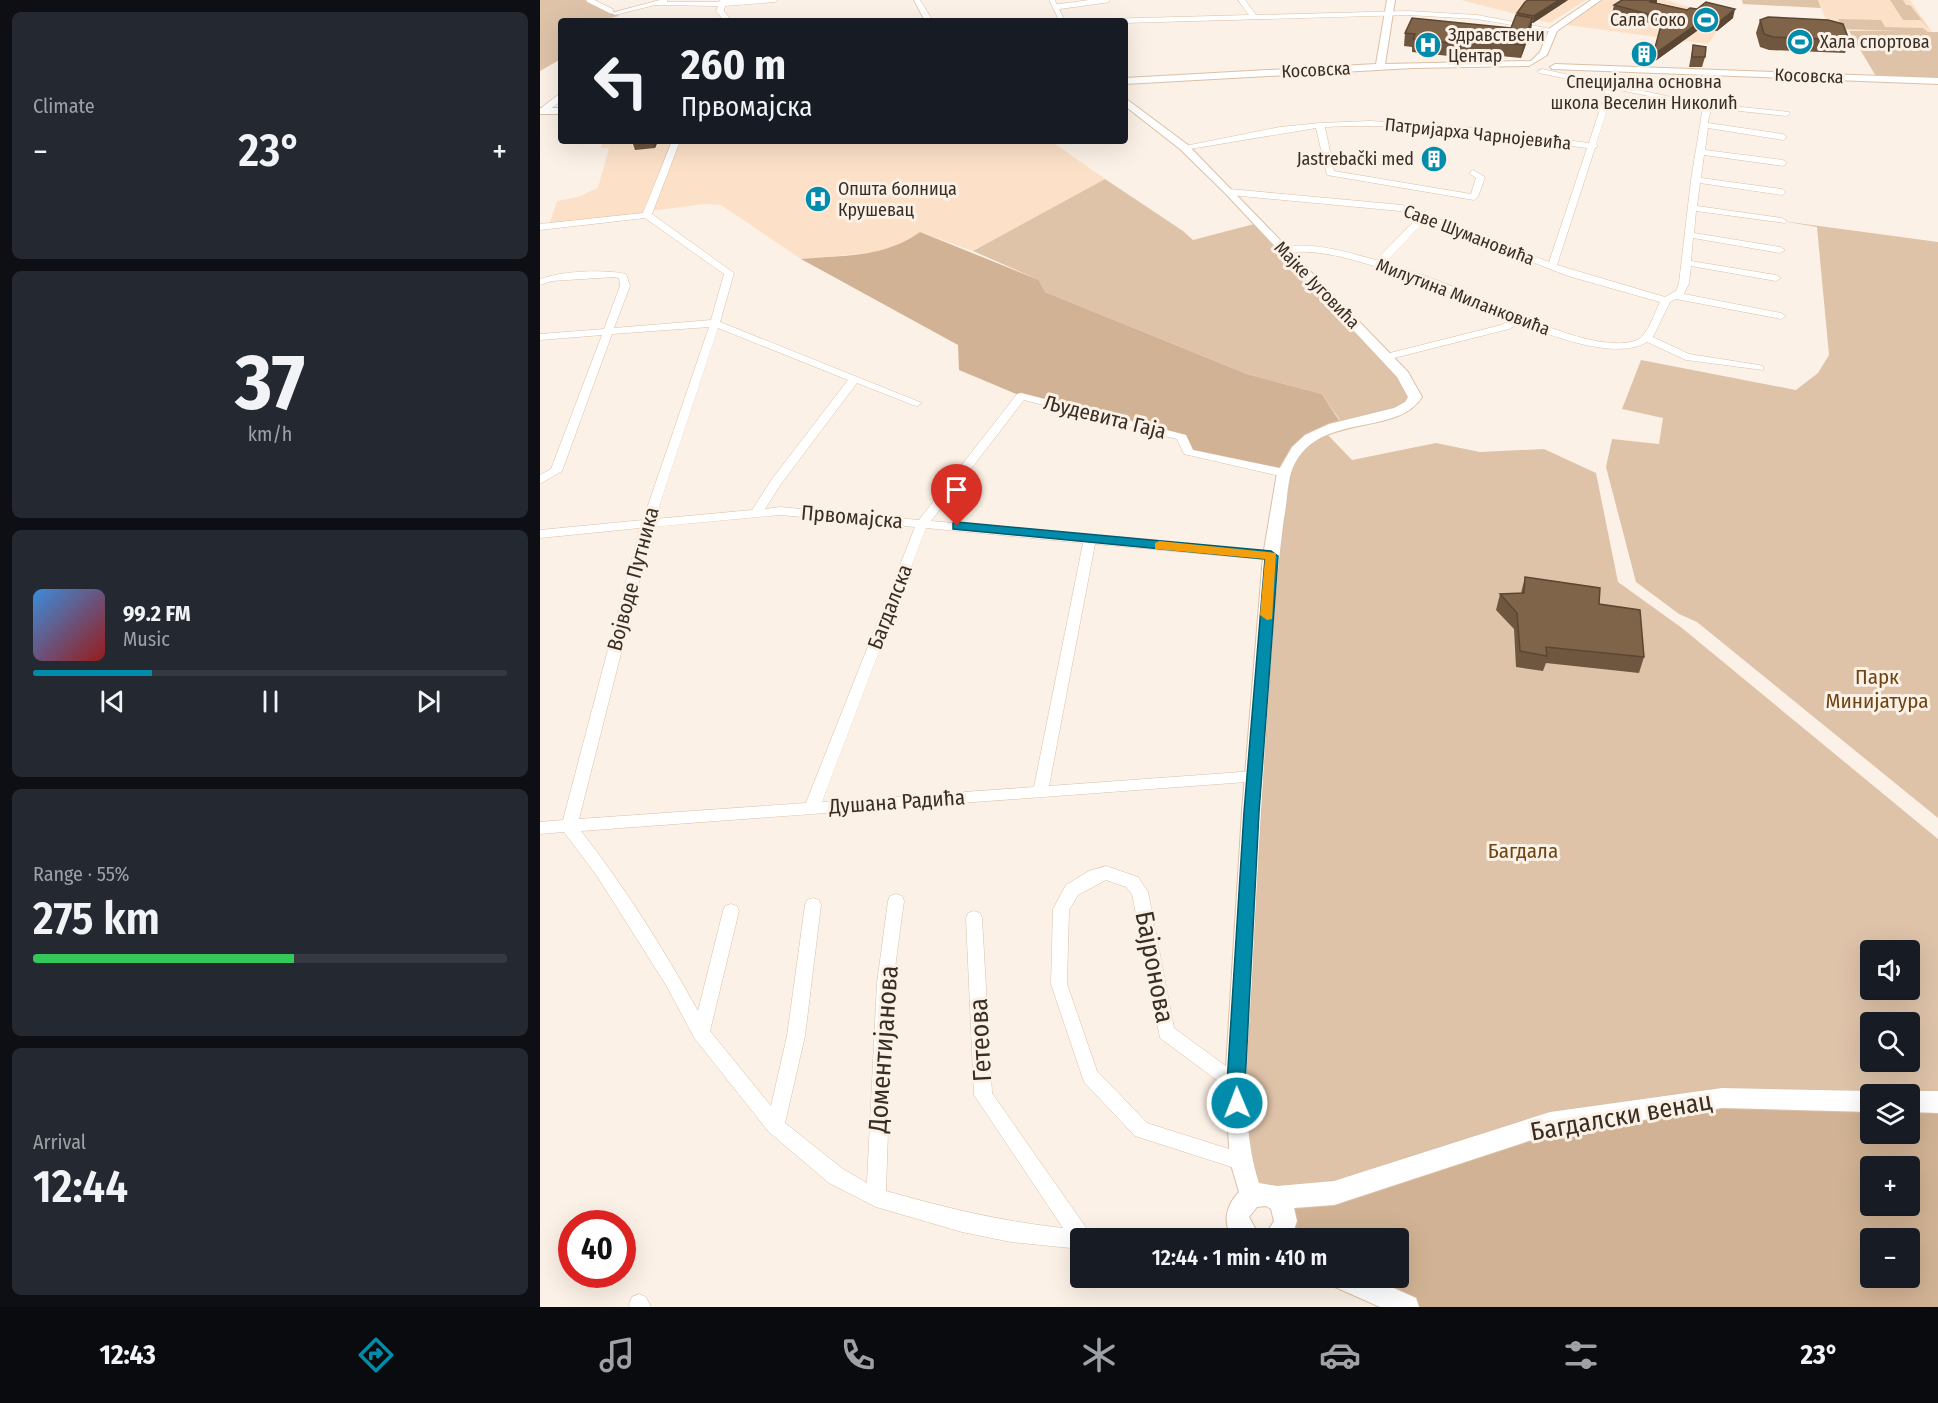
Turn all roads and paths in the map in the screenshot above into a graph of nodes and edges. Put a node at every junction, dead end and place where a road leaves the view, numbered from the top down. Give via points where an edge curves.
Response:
1 (589, 0) edge
2 (666, 0) edge
3 (775, 0) edge
4 (917, 0) edge
5 (1052, 0) edge
6 (1107, 0) edge
7 (1241, 0) edge
8 (1391, 0) edge
9 (1597, 0) edge
10 (722, 2) edge
11 (658, 4) junction
12 (1056, 7) junction
13 (613, 12) junction
14 (1389, 13) junction
15 (1254, 17) junction
16 (618, 18) edge
17 (726, 18) edge
18 (927, 18) edge
19 (1061, 18) edge
20 (1128, 20) edge
21 (1553, 30) junction
22 (1551, 63) junction
23 (1380, 66) junction
24 (1535, 66) junction
25 (1572, 72) junction
26 (1128, 81) edge
27 (1938, 81) edge
28 (1611, 87) junction
29 (558, 99) edge
30 (1128, 103) edge
31 (1707, 105) junction
32 (558, 111) edge
33 (541, 112) edge
34 (1786, 114) dead end
35 (1320, 125) junction
36 (1704, 125) junction
37 (1783, 137) dead end
38 (675, 144) edge
39 (1594, 146) junction
40 (1184, 147) junction
41 (1700, 152) junction
42 (1783, 162) dead end
43 (1473, 173) dead end
44 (1695, 180) junction
45 (1230, 192) junction
46 (1782, 192) dead end
47 (1692, 208) junction
48 (647, 215) junction
49 (1425, 215) junction
50 (1782, 221) dead end
51 (540, 227) edge
52 (1690, 235) junction
53 (1780, 250) dead end
54 (1284, 251) junction
55 (1687, 262) junction
56 (1379, 263) junction
57 (1552, 267) junction
58 (1776, 278) dead end
59 (540, 282) edge
60 (1677, 296) junction
61 (1666, 300) junction
62 (1781, 316) dead end
63 (1520, 319) junction
64 (716, 323) junction
65 (607, 332) junction
66 (540, 337) edge
67 (1645, 340) junction
68 (1386, 357) junction
69 (1760, 368) dead end
70 (855, 378) junction
71 (1021, 396) joint
72 (917, 403) dead end
73 (1284, 473) junction
74 (540, 480) edge
75 (757, 512) junction
76 (648, 523) junction
77 (922, 524) junction
78 (540, 534) edge
79 (1090, 539) junction
80 (1271, 556) junction
81 (1255, 777) junction
82 (1041, 791) junction
83 (812, 808) junction
84 (569, 827) junction
85 (540, 828) edge
86 (896, 901) dead end
87 (813, 905) dead end
88 (731, 911) dead end
89 (974, 918) dead end
90 (701, 1033) junction
91 (1236, 1084) junction
92 (1860, 1102) edge
93 (1920, 1102) edge
94 (1938, 1102) edge
95 (775, 1126) junction
96 (1241, 1161) junction
97 (1263, 1197) junction
98 (876, 1198) junction
99 (1074, 1228) edge
100 (1238, 1228) edge
101 (1284, 1228) edge
102 (1070, 1238) edge
103 (1366, 1288) edge
104 (1407, 1307) edge

1 - 13 street
2 - 11 street
3 - 10 street
4 - 18 street
5 - 12 street
6 - 12 street
7 - 15 street
8 - 14 street
9 - 21 street
10 - 11 street
10 - 17 street via 720,11
11 - 13 street
12 - 19 street
13 - 16 street
14 - 15 street
14 - 21 street via 1477,17
14 - 23 street
15 - 20 street
21 - 22 street
22 - 24 street, Косовска
22 - 24 street
22 - 25 street, Косовска
23 - 24 street, Косовска
23 - 26 street, Косовска
24 - 25 street
25 - 27 street, Косовска
25 - 28 street, Косовска
28 - 31 street, Косовска
28 - 39 street
29 - 33 street
30 - 40 street, Мајке Југовића
31 - 34 street, Косовска
31 - 36 street
32 - 33 street
35 - 39 street, Патријарха Чарнојевића via 1413,124
35 - 40 street, Патријарха Чарнојевића
35 - 43 street via 1330,173 1474,197 1481,177
36 - 37 street
36 - 41 street
38 - 48 street
39 - 57 street
40 - 45 street, Мајке Југовића
41 - 42 street
41 - 44 street
44 - 46 street
44 - 47 street
45 - 49 street, Саве Шумановића via 1395,207
45 - 54 street, Мајке Југовића
47 - 50 street
47 - 52 street
48 - 51 street
48 - 64 street, Војводе Путника via 729,273
49 - 56 street
49 - 57 street, Саве Шумановића
52 - 53 street
52 - 55 street
54 - 56 street, Милутина Миланковића via 1301,247
54 - 68 street, Мајке Југовића
55 - 58 street
55 - 60 street via 1684,283
56 - 63 street, Милутина Миланковића
57 - 61 street, Саве Шумановића
59 - 65 street via 581,275 623,276 623,295
60 - 61 street
60 - 62 street
61 - 67 street
63 - 67 street, Милутина Миланковића via 1557,334 1606,344
63 - 68 street via 1505,327
64 - 65 street
64 - 70 street
64 - 76 street, Војводе Путника
65 - 66 street
65 - 74 street via 556,471
67 - 69 street, Милутина Миланковића via 1686,357
68 - 73 street, Мајке Југовића via 1411,387 1415,397 1410,405 1310,438 1297,450
70 - 72 street
70 - 75 street
71 - 73 street, Људевита Гаја via 1182,437 1188,452
71 - 77 street, Багдалска
73 - 80 street
75 - 76 street, Првомајска
75 - 77 street, Првомајска via 817,513
76 - 78 street, Првомајска
76 - 84 street, Војводе Путника
77 - 79 street, Првомајска
77 - 83 street, Багдалска
79 - 80 street, Првомајска
79 - 82 street
80 - 81 street
81 - 82 street, Душана Радића
81 - 91 street
82 - 83 street, Душана Радића
83 - 84 street, Душана Радића
84 - 85 street, Душана Радића
84 - 90 street via 603,871
86 - 98 street, Доментијанова via 885,983
87 - 95 street via 796,1036
88 - 90 street
89 - 99 street, Гетеова via 983,1095
90 - 95 street
91 - 96 street
91 - 96 street, Бајронова via 1166,1032 1140,892 1132,882 1106,873 1072,890 1061,909 1059,984 1090,1076 1141,1130
92 - 97 street, Багдалски венац via 1722,1098 1550,1123 1334,1193
93 - 94 street
95 - 98 street via 836,1176
96 - 97 street
97 - 100 street via 1245,1201 1238,1215
97 - 101 street via 1284,1210
98 - 102 street via 1011,1232
103 - 104 street

